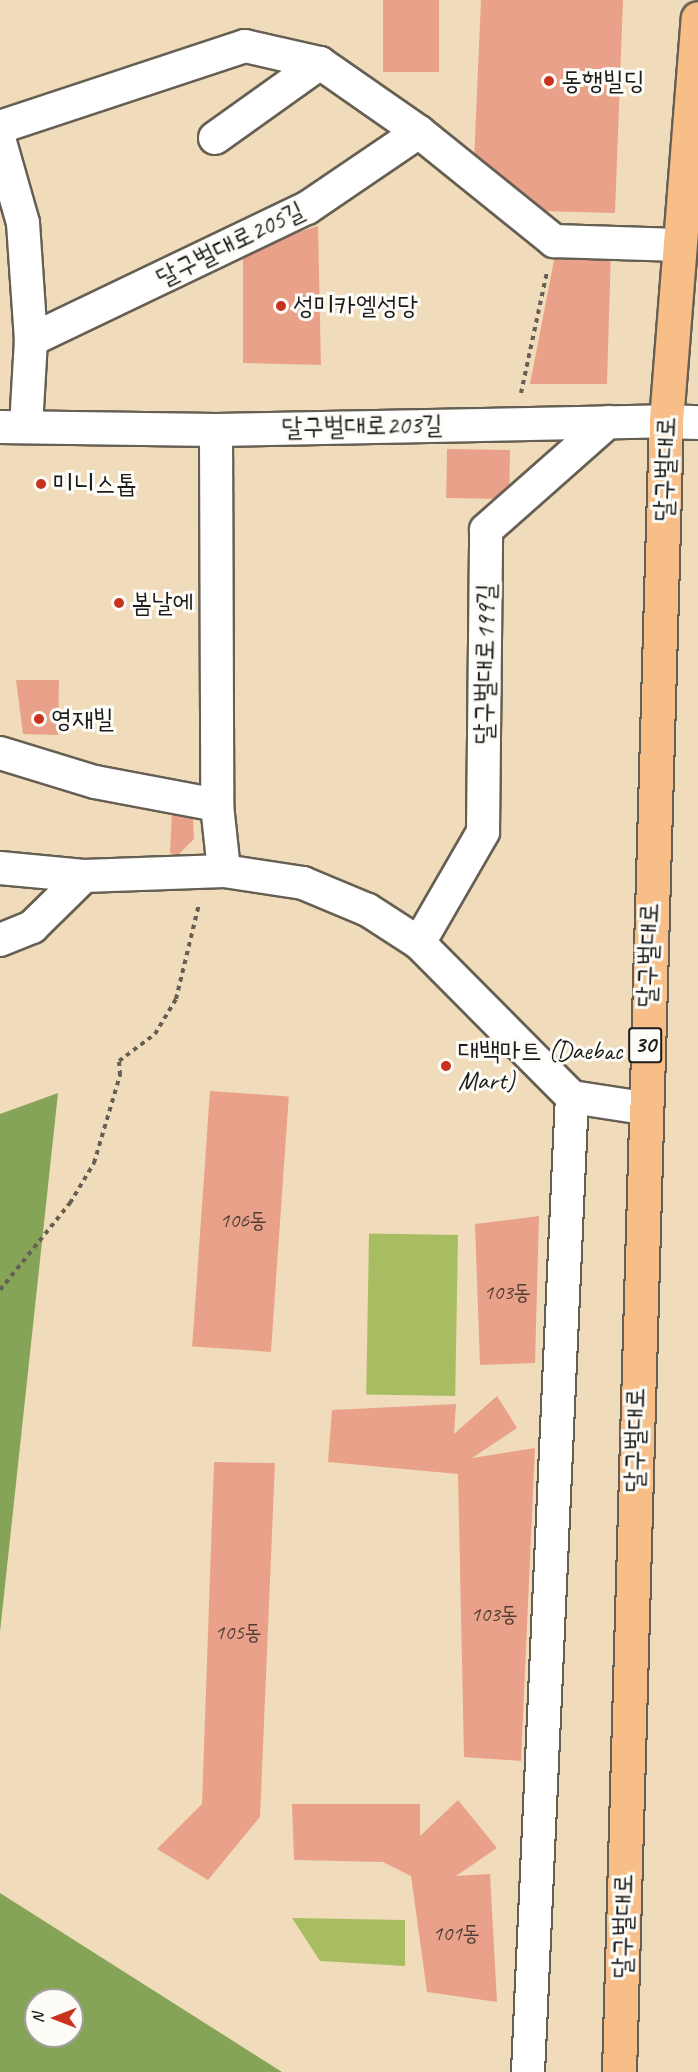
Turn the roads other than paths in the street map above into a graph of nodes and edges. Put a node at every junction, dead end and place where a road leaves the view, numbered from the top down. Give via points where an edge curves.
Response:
1 (698, 18) edge
2 (320, 63) junction
3 (0, 128) edge
4 (419, 132) junction
5 (215, 138) dead end
6 (0, 142) edge
7 (679, 245) junction
8 (31, 340) junction
9 (608, 422) junction
10 (682, 422) edge
11 (13, 427) edge
12 (216, 430) junction
13 (0, 753) edge
14 (217, 806) junction
15 (0, 868) edge
16 (217, 871) junction
17 (84, 876) junction
18 (0, 940) edge
19 (419, 943) junction
20 (572, 1097) junction
21 (643, 1108) junction
22 (528, 2072) edge
23 (619, 2072) edge

1 - 7 main road, 달구벌대로 / 30
2 - 3 street via 245,46
2 - 4 street
2 - 5 street
4 - 7 street via 554,242
4 - 8 street, 달구벌대로205길 via 307,208
6 - 8 street, 달구벌대로203길 via 23,223
7 - 10 main road, 달구벌대로 / 30
8 - 11 street, 달구벌대로203길
9 - 10 street, 달구벌대로203길
9 - 12 street, 달구벌대로203길
9 - 19 street, 달구벌대로199길 via 486,530 483,832
10 - 21 main road, 달구벌대로 / 30
11 - 12 street, 달구벌대로203길
12 - 14 street
13 - 14 street via 95,782
14 - 16 street
15 - 17 street
16 - 17 street
16 - 19 street via 303,884 368,910
17 - 18 street via 32,927
19 - 20 street
20 - 21 street
20 - 22 street
21 - 23 main road, 달구벌대로 / 30

